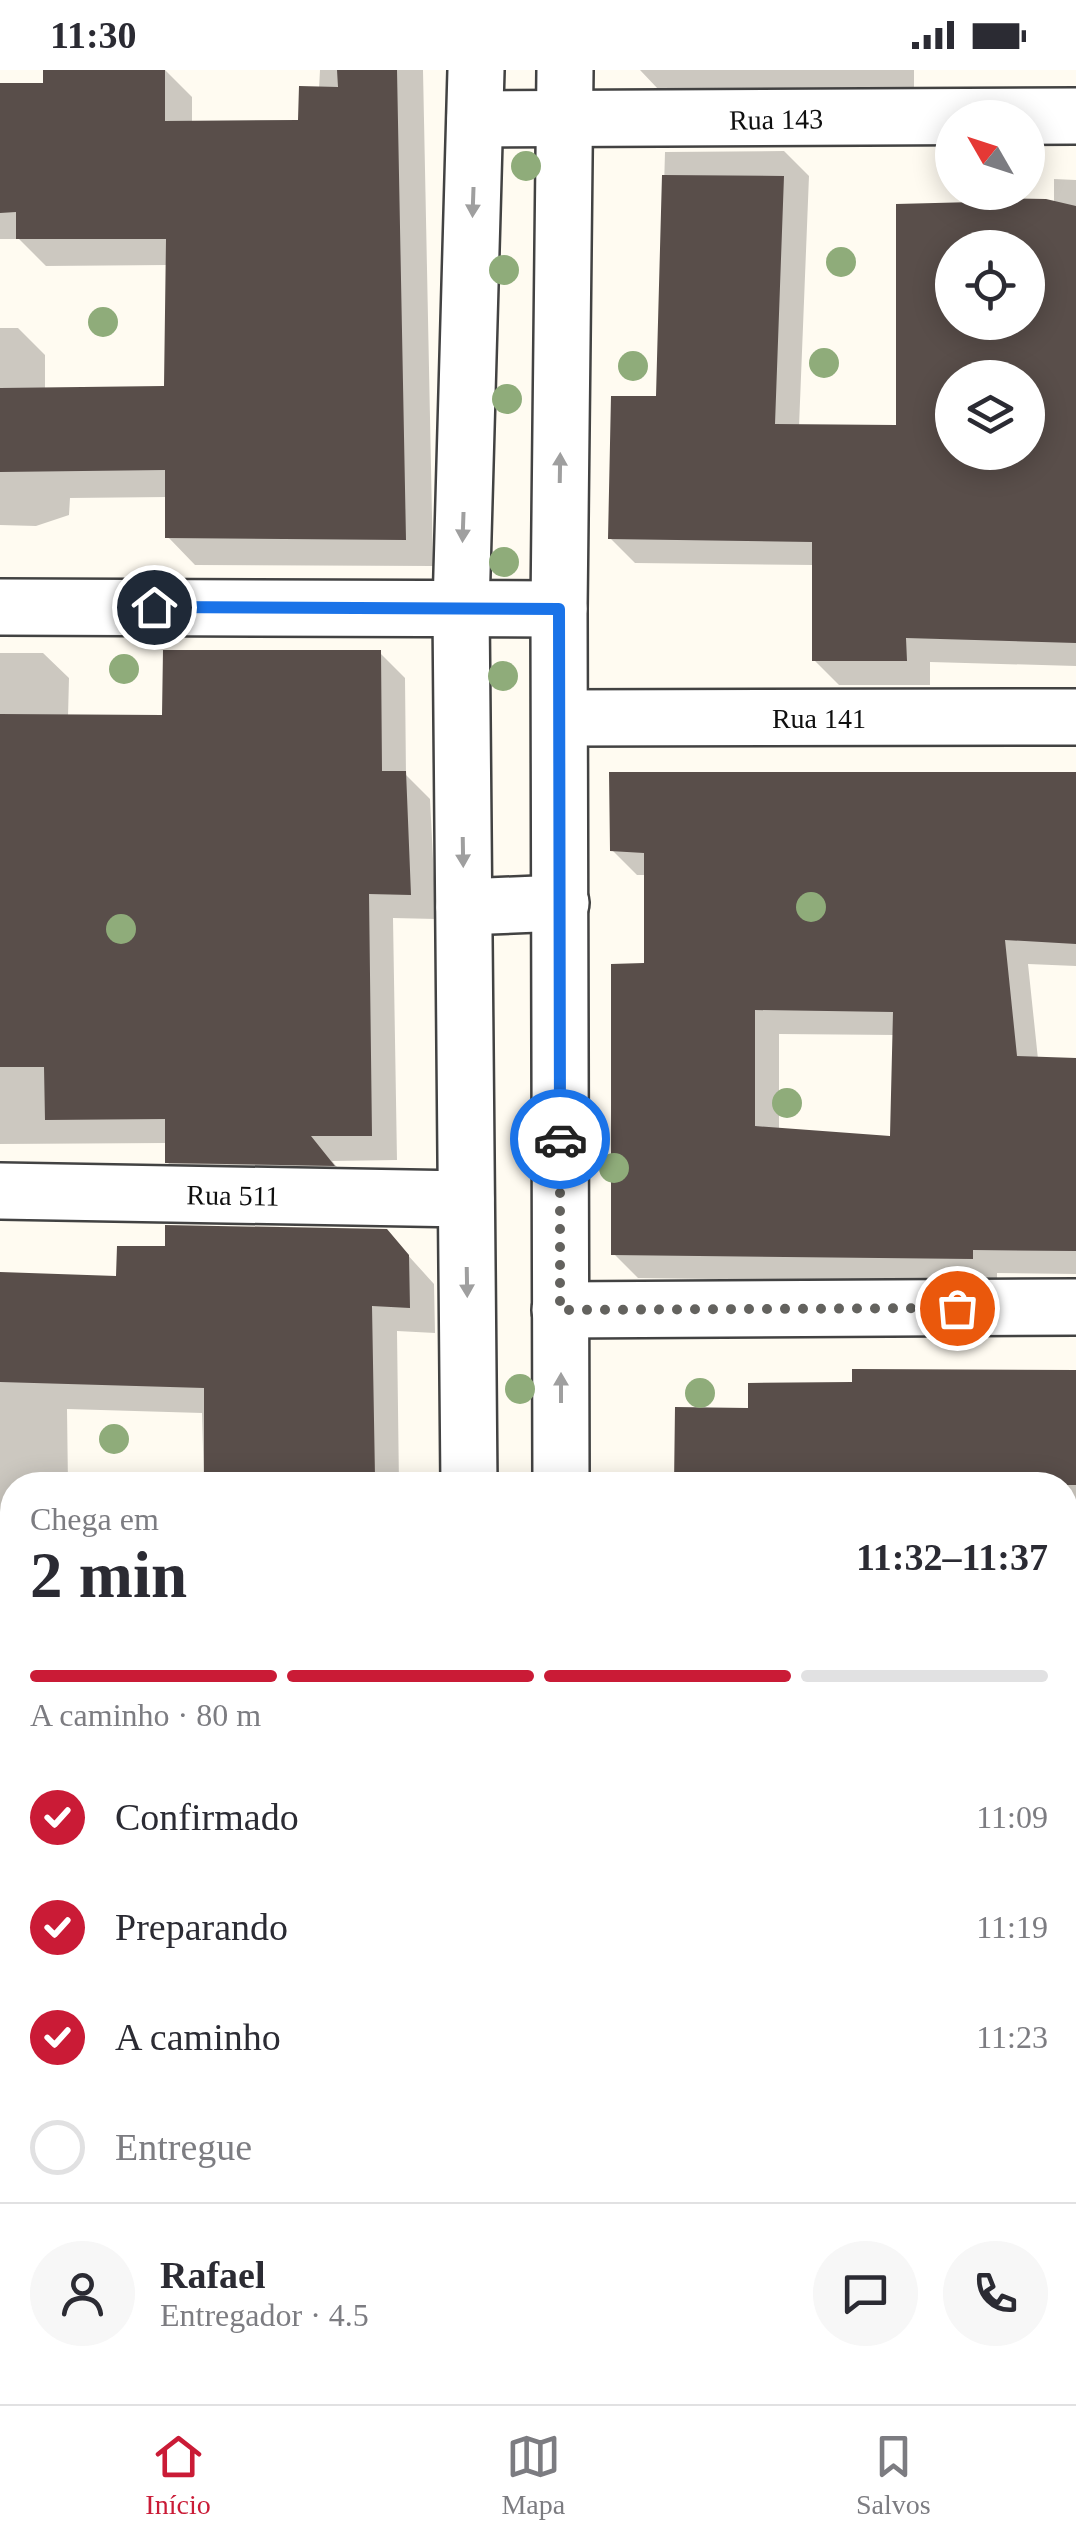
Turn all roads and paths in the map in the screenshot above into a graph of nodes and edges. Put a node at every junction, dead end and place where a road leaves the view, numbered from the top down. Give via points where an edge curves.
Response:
1 (476, 94) edge
2 (565, 95) edge
3 (1076, 116) edge
4 (0, 607) edge
5 (461, 608) junction
6 (559, 609) junction
7 (1076, 717) edge
8 (562, 718) junction
9 (561, 903) junction
10 (464, 907) junction
11 (0, 1192) edge
12 (466, 1199) junction
13 (1076, 1307) edge
14 (560, 1310) junction
15 (469, 1472) edge
16 (562, 1472) edge

1 - 2 street, Rua 143
1 -> 5 street
2 - 3 street, Rua 143
6 -> 2 street
4 - 5 street
5 - 6 street
5 -> 10 street
6 - 8 street
7 - 8 street, Rua 141
8 - 9 street
9 - 10 street
9 - 14 street
10 - 12 street
11 - 12 street, Rua 511
12 -> 15 street
13 - 14 street
16 -> 14 street

